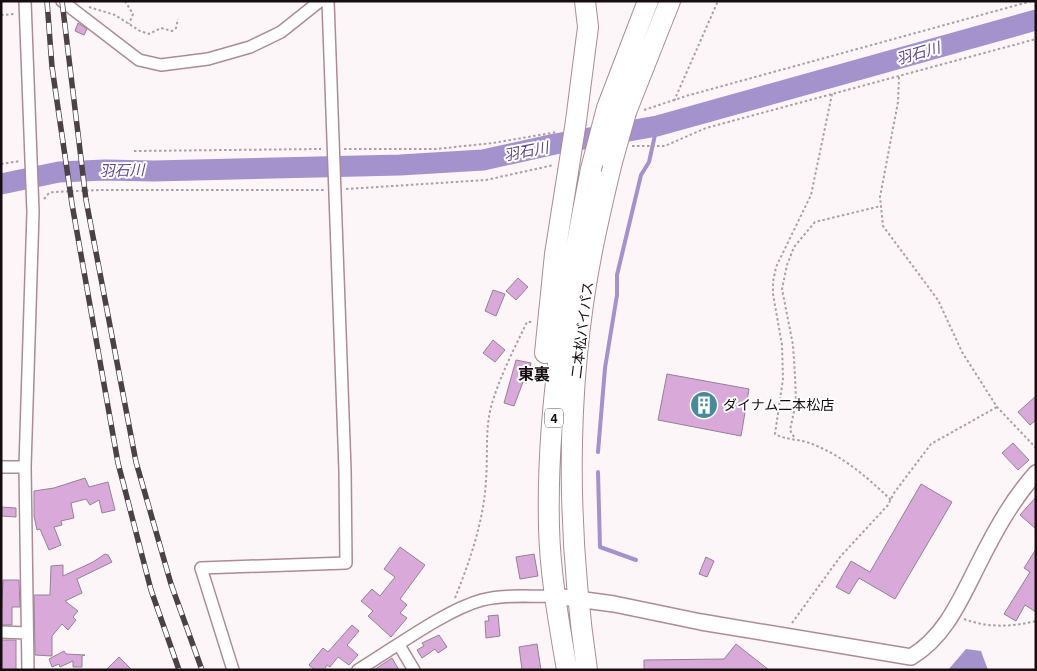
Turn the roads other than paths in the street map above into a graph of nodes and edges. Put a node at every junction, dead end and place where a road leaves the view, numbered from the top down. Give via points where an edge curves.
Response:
1 (25, 1) edge
2 (62, 1) edge
3 (320, 1) edge
4 (328, 1) edge
5 (585, 1) edge
6 (648, 1) edge
7 (670, 1) edge
8 (617, 110) junction
9 (1, 467) edge
10 (25, 467) junction
11 (1036, 473) edge
12 (549, 527) junction
13 (555, 596) junction
14 (579, 598) junction
15 (1, 632) edge
16 (27, 633) junction
17 (399, 645) junction
18 (909, 663) edge
19 (28, 670) edge
20 (233, 670) edge
21 (358, 670) edge
22 (414, 670) edge
23 (567, 670) edge
24 (587, 670) edge

1 - 10 street via 26,159 33,212
2 - 3 street via 139,60 161,65 208,59 250,47 281,32
4 - 20 street via 346,563 202,568
5 - 12 highway, bridge via 588,27 555,254 545,353 544,460
6 - 8 highway, 二本松バイパス / 4
7 - 8 highway, 二本松バイパス / 4
8 - 12 highway, 二本松バイパス / 4, bridge via 591,168 559,343 550,457
8 - 14 highway, 二本松バイパス / 4, bridge via 612,162 582,314 574,395 572,494
9 - 10 street
10 - 16 street
11 - 18 street via 1006,513 952,615 937,637
12 - 13 highway, 二本松バイパス / 4
13 - 14 street
13 - 17 street via 492,598 473,603
13 - 23 highway, 二本松バイパス / 4
14 - 18 street
14 - 24 highway, 二本松バイパス / 4
15 - 16 street
16 - 19 street
17 - 21 street
17 - 22 street

